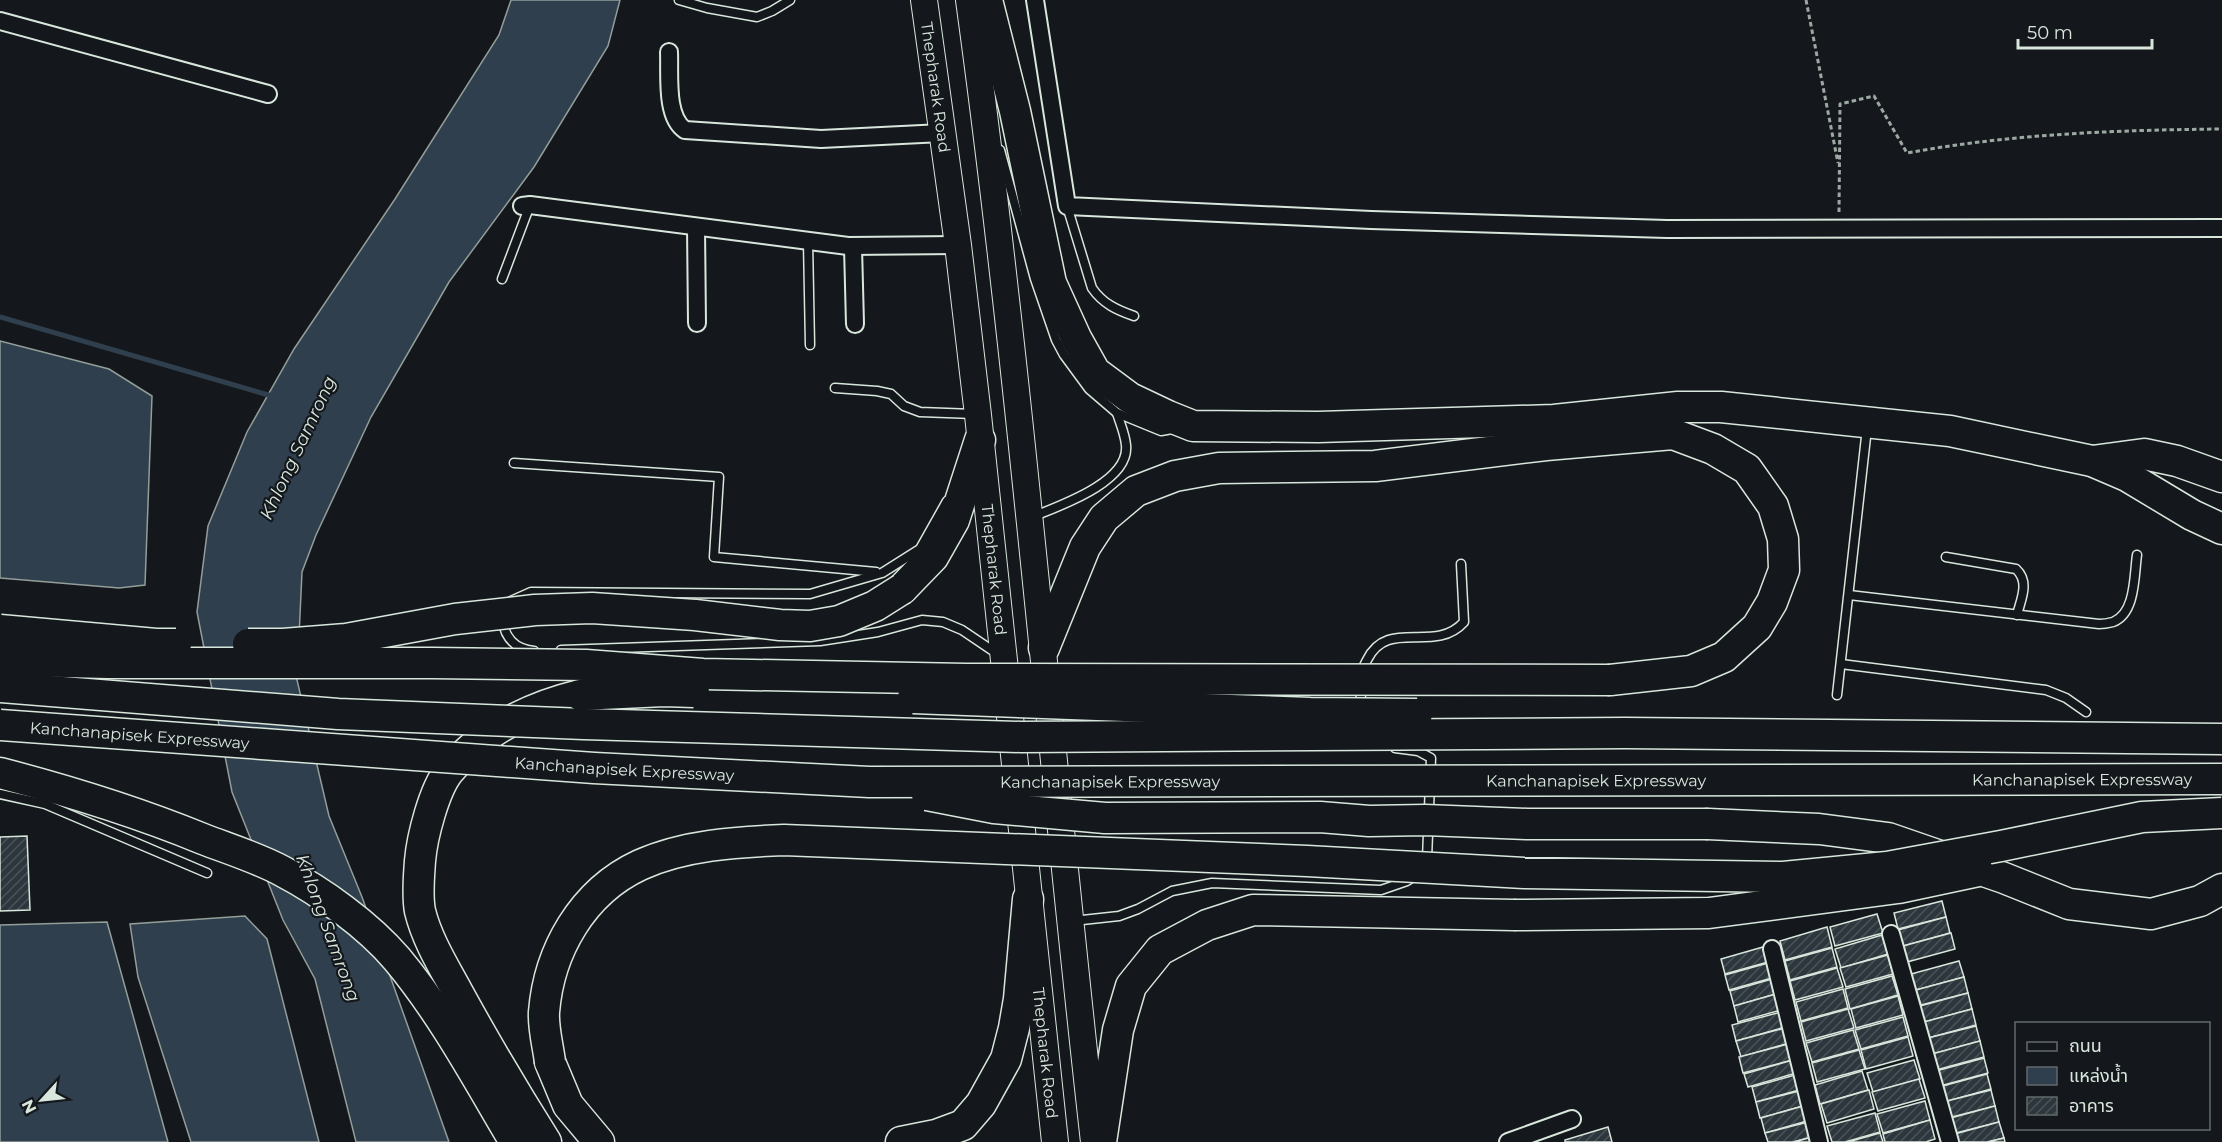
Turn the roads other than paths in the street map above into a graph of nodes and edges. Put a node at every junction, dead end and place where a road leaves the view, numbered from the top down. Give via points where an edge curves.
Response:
1 (679, 0) edge
2 (790, 0) edge
3 (924, 0) edge
4 (969, 0) edge
5 (987, 0) edge
6 (1035, 0) edge
7 (0, 21) edge
8 (669, 52) dead end
9 (980, 77) junction
10 (268, 94) dead end
11 (942, 133) junction
12 (526, 205) joint
13 (1067, 206) junction
14 (696, 227) junction
15 (2222, 228) edge
16 (808, 241) junction
17 (958, 245) junction
18 (854, 247) junction
19 (502, 279) dead end
20 (1134, 316) dead end
21 (697, 323) dead end
22 (855, 324) dead end
23 (810, 345) dead end
24 (835, 388) dead end
25 (1117, 413) junction
26 (1868, 422) junction
27 (1193, 426) junction
28 (979, 427) junction
29 (2092, 461) junction
30 (514, 463) dead end
31 (2222, 477) edge
32 (1030, 518) junction
33 (2222, 529) edge
34 (2137, 555) dead end
35 (1946, 557) dead end
36 (1461, 564) dead end
37 (892, 581) junction
38 (1849, 595) junction
39 (2017, 615) junction
40 (0, 630) edge
41 (1044, 648) junction
42 (554, 650) dead end
43 (543, 651) dead end
44 (0, 658) edge
45 (1004, 658) junction
46 (1841, 664) junction
47 (0, 687) edge
48 (1837, 695) dead end
49 (2086, 712) dead end
50 (0, 725) edge
51 (1625, 733) junction
52 (2222, 739) edge
53 (1370, 746) dead end
54 (1390, 748) dead end
55 (0, 773) edge
56 (2222, 779) edge
57 (869, 782) junction
58 (0, 794) edge
59 (2222, 813) edge
60 (2222, 826) edge
61 (207, 873) dead end
62 (2222, 889) edge
63 (1028, 899) junction
64 (1069, 921) junction
65 (1891, 934) dead end
66 (1772, 949) dead end
67 (1572, 1119) dead end
68 (933, 1138) edge
69 (515, 1142) edge
70 (546, 1142) edge
71 (599, 1142) edge
72 (901, 1142) edge
73 (1055, 1142) edge
74 (1094, 1142) edge
75 (1101, 1142) edge
76 (1508, 1142) edge
77 (1819, 1142) edge
78 (1950, 1142) edge

1 - 2 lane via 757,17
3 - 11 main road, Thepharak Road
4 - 9 main road
5 - 27 highway via 1051,283 1076,338 1095,372 1130,398
6 - 13 street
7 - 10 street
8 - 11 street via 672,114 685,130 821,139
9 - 25 lane via 1035,279 1056,340 1089,389
9 - 32 main road
11 - 17 main road, Thepharak Road
12 - 14 street
12 - 19 lane
13 - 15 street via 1667,229
13 - 20 lane via 1092,288 1101,300
14 - 16 street
14 - 21 street
16 - 18 street
16 - 23 lane
17 - 18 street
17 - 28 main road, Thepharak Road
18 - 22 street
24 - 28 lane via 891,394 909,409
25 - 27 lane via 1161,430
25 - 32 lane via 1126,447 1118,470 1086,495
26 - 27 highway via 1689,407 1554,420 1318,427
26 - 29 highway via 1950,431
26 - 38 lane
28 - 37 highway via 954,520 933,557
28 - 45 main road, Thepharak Road
29 - 31 highway via 2144,454
29 - 33 highway
30 - 37 lane via 719,477 714,557
32 - 41 main road
34 - 39 lane via 2129,606 2113,622 2099,624
35 - 39 lane via 2016,569 2022,574 2024,586
36 - 53 lane via 1464,622 1457,629 1443,636 1386,639 1371,651 1362,670 1361,723 1362,734
37 - 40 highway, bridge via 875,606 839,621 810,626 592,608 456,619 346,639 283,644 156,645
37 - 43 lane via 810,594 531,592 506,604 502,621 511,643
38 - 39 lane
38 - 46 lane
41 - 44 highway, bridge via 1085,547 1104,518 1136,491 1175,476 1219,468 1375,466 1673,434 1713,449 1747,469 1773,506 1783,539 1784,570 1772,602 1757,627 1724,657 1691,671 1610,680 955,678 704,674 586,665 23,662
41 - 64 main road
42 - 45 lane via 820,641 922,620 943,622 962,630
45 - 63 main road, Thepharak Road
46 - 48 lane
46 - 49 lane via 2046,690
47 - 51 highway, bridge via 350,714 1021,737
50 - 57 highway, Kanchanapisek Expressway, bridge via 582,767
51 - 52 highway, bridge
51 - 70 highway, bridge via 1441,714 664,691 580,695 549,703 487,734 448,772 422,840 420,910 434,949 497,1064
54 - 64 lane via 1418,751 1431,758 1427,859 1421,872 1407,881 1381,890 1212,883 1172,891 1119,916
55 - 69 highway via 62,789 175,828 281,870 325,896 396,958 430,1004
56 - 57 highway, Kanchanapisek Expressway, bridge
57 - 62 highway, bridge via 994,808 1105,818 1320,817 1819,829 1888,838 2069,904 2151,914 2200,901
58 - 61 lane via 45,804
59 - 71 highway, bridge via 2142,817 1887,867 1783,877 1524,873 795,840 734,842 682,851 640,865 597,895 573,922 551,969 544,1014 550,1062 568,1105
60 - 75 highway, bridge via 2151,831 1898,888 1709,913 1514,915 1253,910 1207,925 1160,950 1131,986 1119,1030
63 - 68 highway via 1019,999 1006,1059 981,1104 963,1125
63 - 73 main road, Thepharak Road
64 - 74 main road
65 - 78 street
66 - 77 street
67 - 76 street
68 - 72 highway

